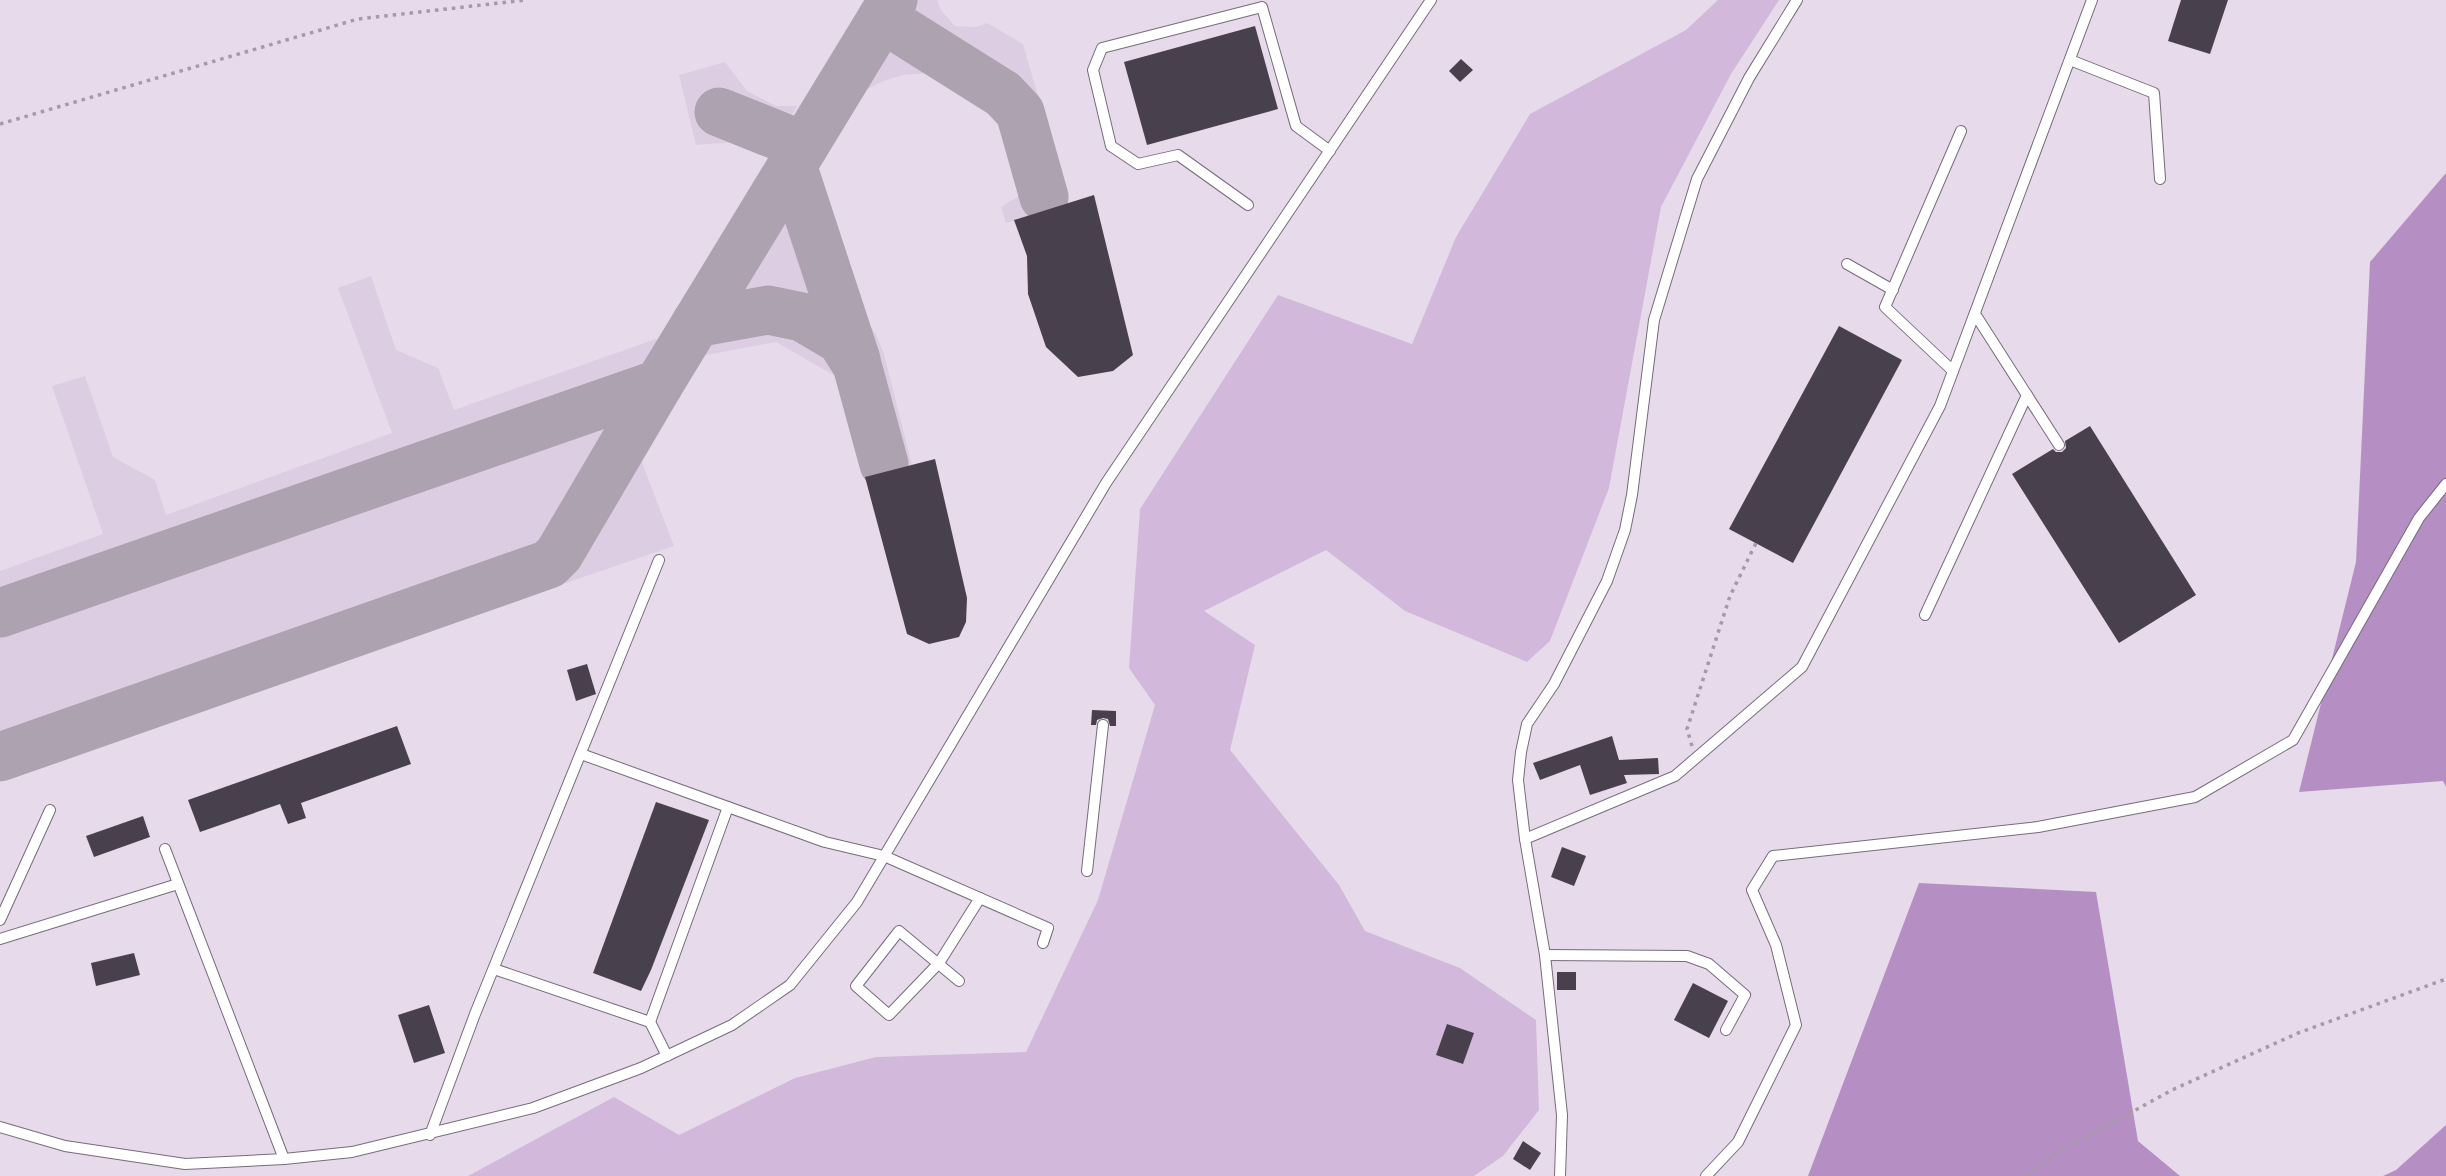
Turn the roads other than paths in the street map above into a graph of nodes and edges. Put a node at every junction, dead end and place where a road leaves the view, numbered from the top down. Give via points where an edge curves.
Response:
1 (1431, 0) edge
2 (1797, 0) edge
3 (2092, 0) edge
4 (2070, 60) junction
5 (1961, 131) dead end
6 (1330, 151) junction
7 (2160, 179) dead end
8 (1248, 205) dead end
9 (1847, 264) dead end
10 (1893, 290) junction
11 (1975, 314) junction
12 (1953, 371) junction
13 (2027, 395) junction
14 (2059, 445) dead end
15 (2446, 484) edge
16 (659, 560) dead end
17 (1925, 615) dead end
18 (1103, 725) dead end
19 (581, 754) junction
20 (728, 807) junction
21 (50, 810) dead end
22 (1525, 839) junction
23 (165, 849) dead end
24 (884, 856) junction
25 (1087, 871) dead end
26 (178, 884) junction
27 (980, 898) junction
28 (0, 920) edge
29 (0, 939) edge
30 (1043, 943) dead end
31 (1545, 955) junction
32 (939, 963) junction
33 (494, 969) junction
34 (959, 981) dead end
35 (650, 1022) junction
36 (1726, 1030) dead end
37 (667, 1056) junction
38 (0, 1127) edge
39 (429, 1135) junction
40 (284, 1159) junction
41 (1560, 1176) edge
42 (1706, 1176) edge

1 - 6 lane
2 - 22 lane via 1749,78 1697,178 1654,320 1625,530 1607,581 1555,684 1527,724 1518,780
3 - 4 lane
4 - 7 lane via 2154,93
4 - 11 lane
5 - 10 lane
6 - 8 lane via 1296,126 1262,7 1102,48 1093,69 1111,146 1138,164 1178,155
6 - 24 lane via 1105,483
9 - 10 lane
10 - 12 lane via 1885,307
11 - 12 lane
11 - 13 lane
12 - 22 lane via 1940,406 1802,667 1675,776
13 - 14 lane
13 - 17 lane
15 - 42 lane via 2419,518 2293,740 2195,797 2038,827 1773,856 1752,890 1776,945 1796,1025 1738,1142
16 - 19 lane
18 - 25 lane
19 - 20 lane
19 - 33 lane
20 - 24 lane via 825,842
20 - 35 lane
21 - 28 lane
22 - 31 lane
23 - 26 lane
24 - 27 lane
24 - 37 lane via 857,902 790,985 732,1026
26 - 29 lane
26 - 40 lane
27 - 30 lane via 1048,928
27 - 32 lane
31 - 36 lane via 1687,956 1709,964 1745,995
31 - 41 lane via 1562,1115
32 - 32 lane via 889,1015 856,986 899,931
32 - 34 lane
33 - 35 lane
33 - 39 lane
35 - 37 lane
37 - 39 lane via 533,1108
38 - 40 lane via 65,1146 185,1164
39 - 40 lane via 352,1152

